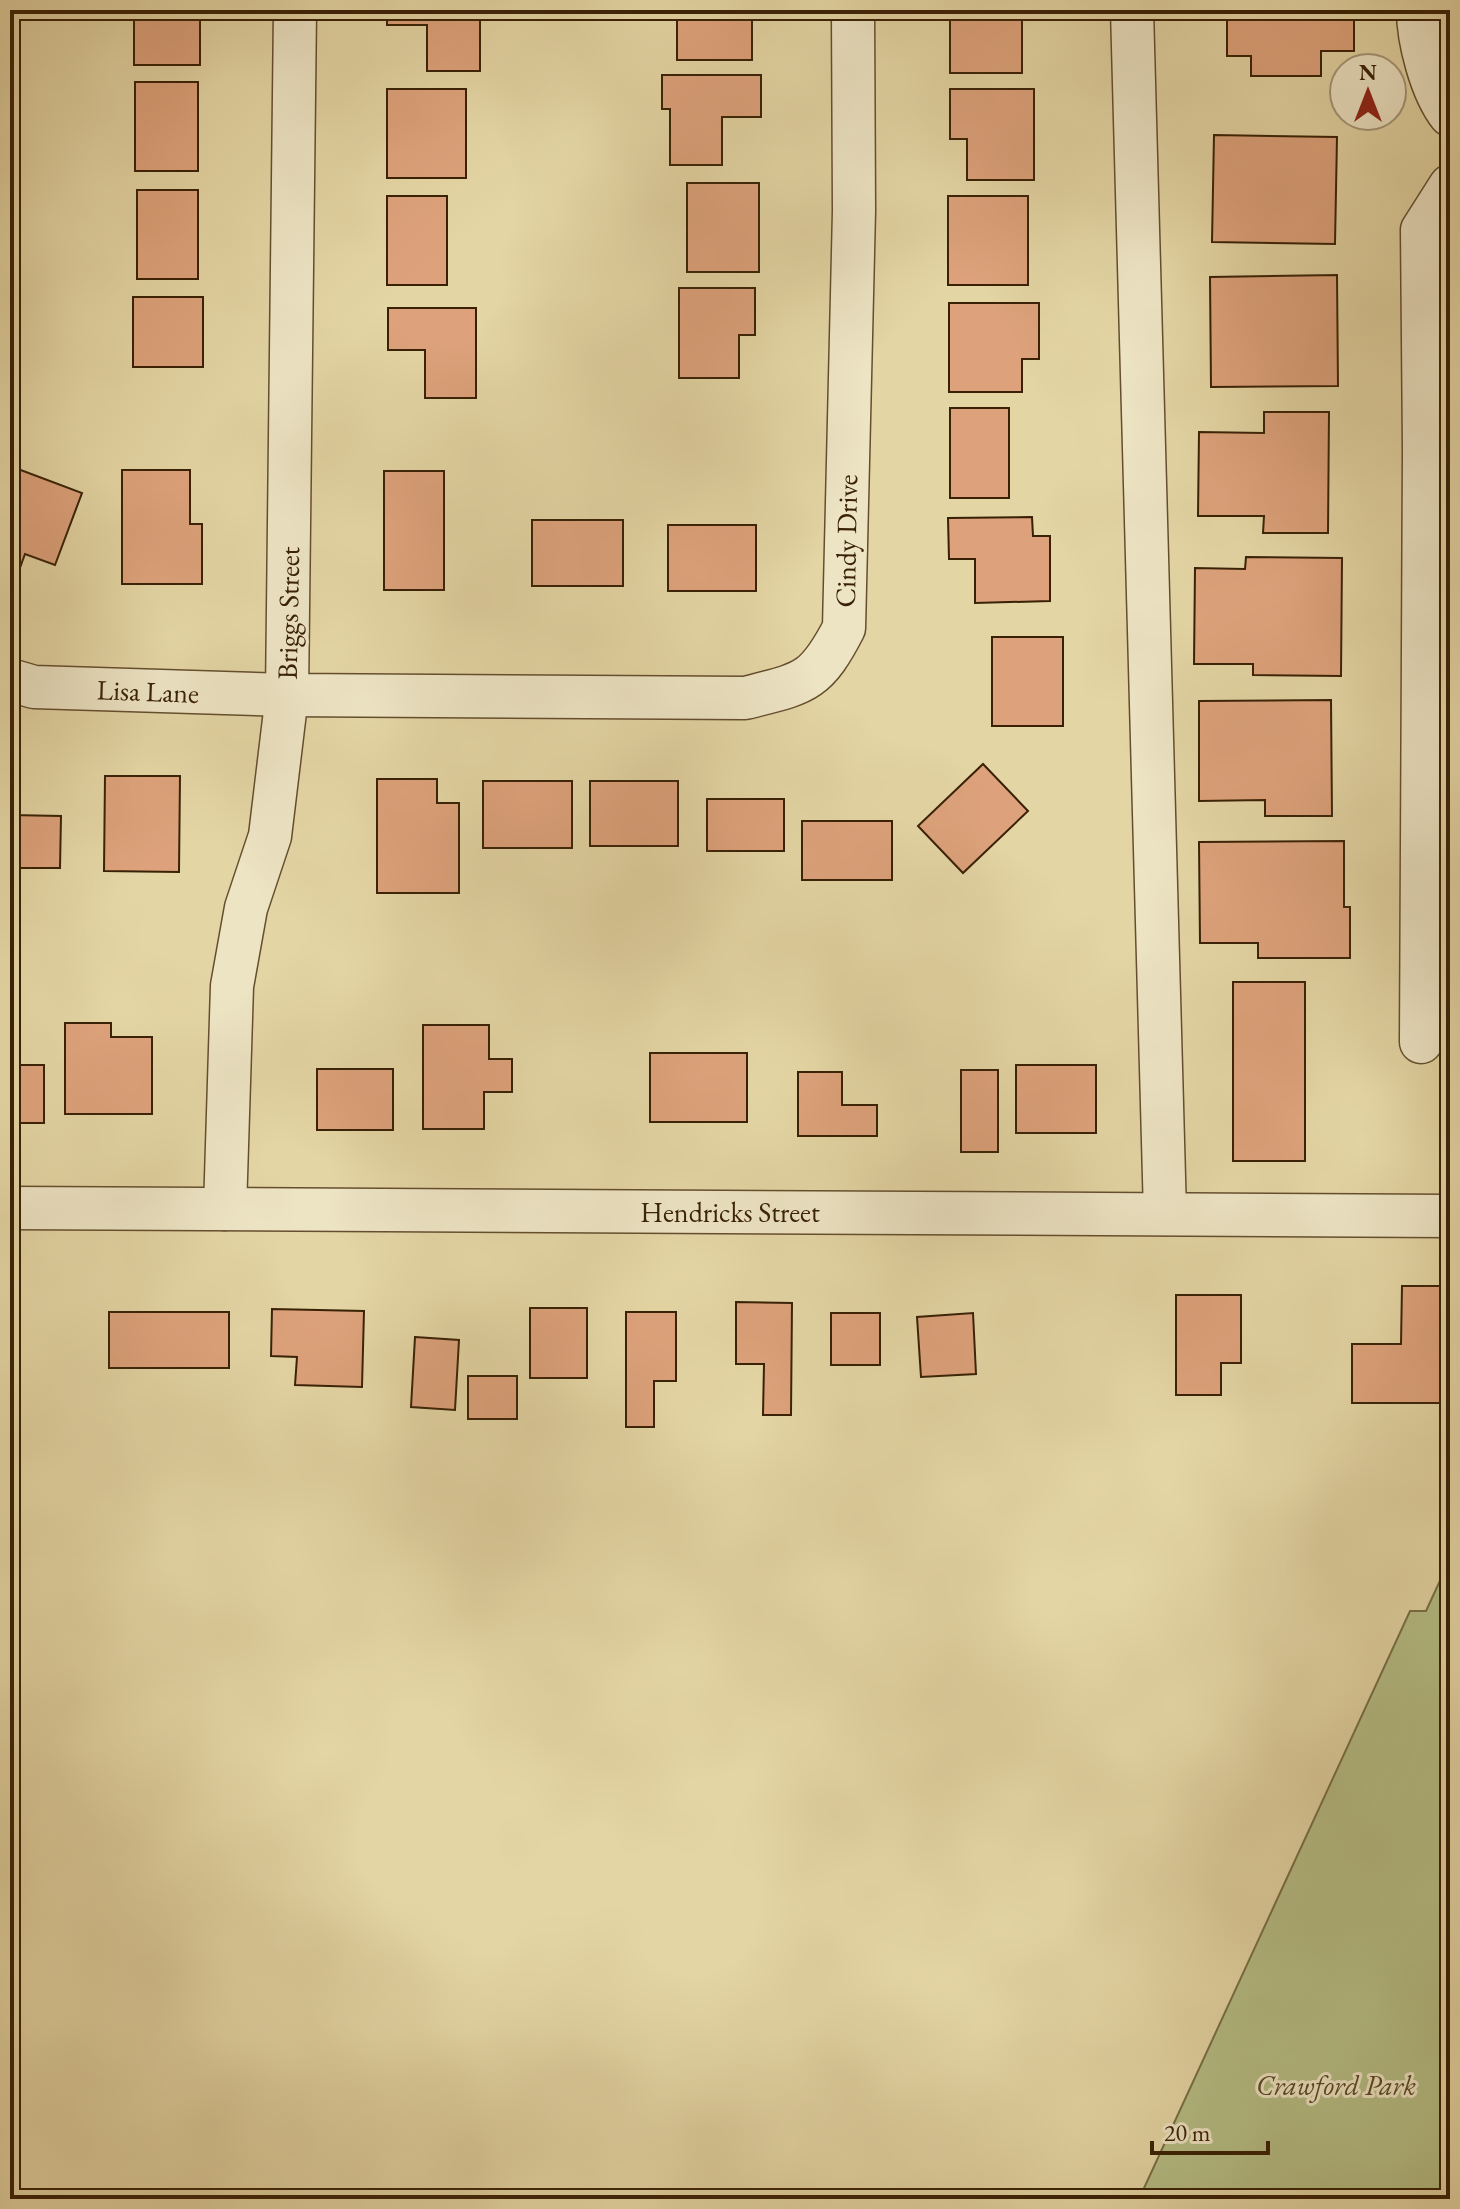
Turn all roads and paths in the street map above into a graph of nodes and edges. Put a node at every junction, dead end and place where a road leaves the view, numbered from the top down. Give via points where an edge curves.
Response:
1 (295, 10) edge
2 (853, 10) edge
3 (1132, 10) edge
4 (1418, 10) edge
5 (1450, 115) edge
6 (1450, 186) edge
7 (10, 680) edge
8 (287, 695) junction
9 (1421, 1042) dead end
10 (10, 1208) edge
11 (225, 1209) junction
12 (1165, 1214) junction
13 (1450, 1216) edge

1 - 8 street, Briggs Street
2 - 8 street, Cindy Drive via 844,628 827,661 800,684 745,698
3 - 12 street
4 - 5 street via 1418,32 1441,104
6 - 9 street via 1422,230
7 - 8 street, Lisa Lane via 34,687
8 - 11 street, Briggs Street via 270,836 246,908 232,986
10 - 11 street, Hendricks Street
11 - 12 street, Hendricks Street
12 - 13 street, Hendricks Street

